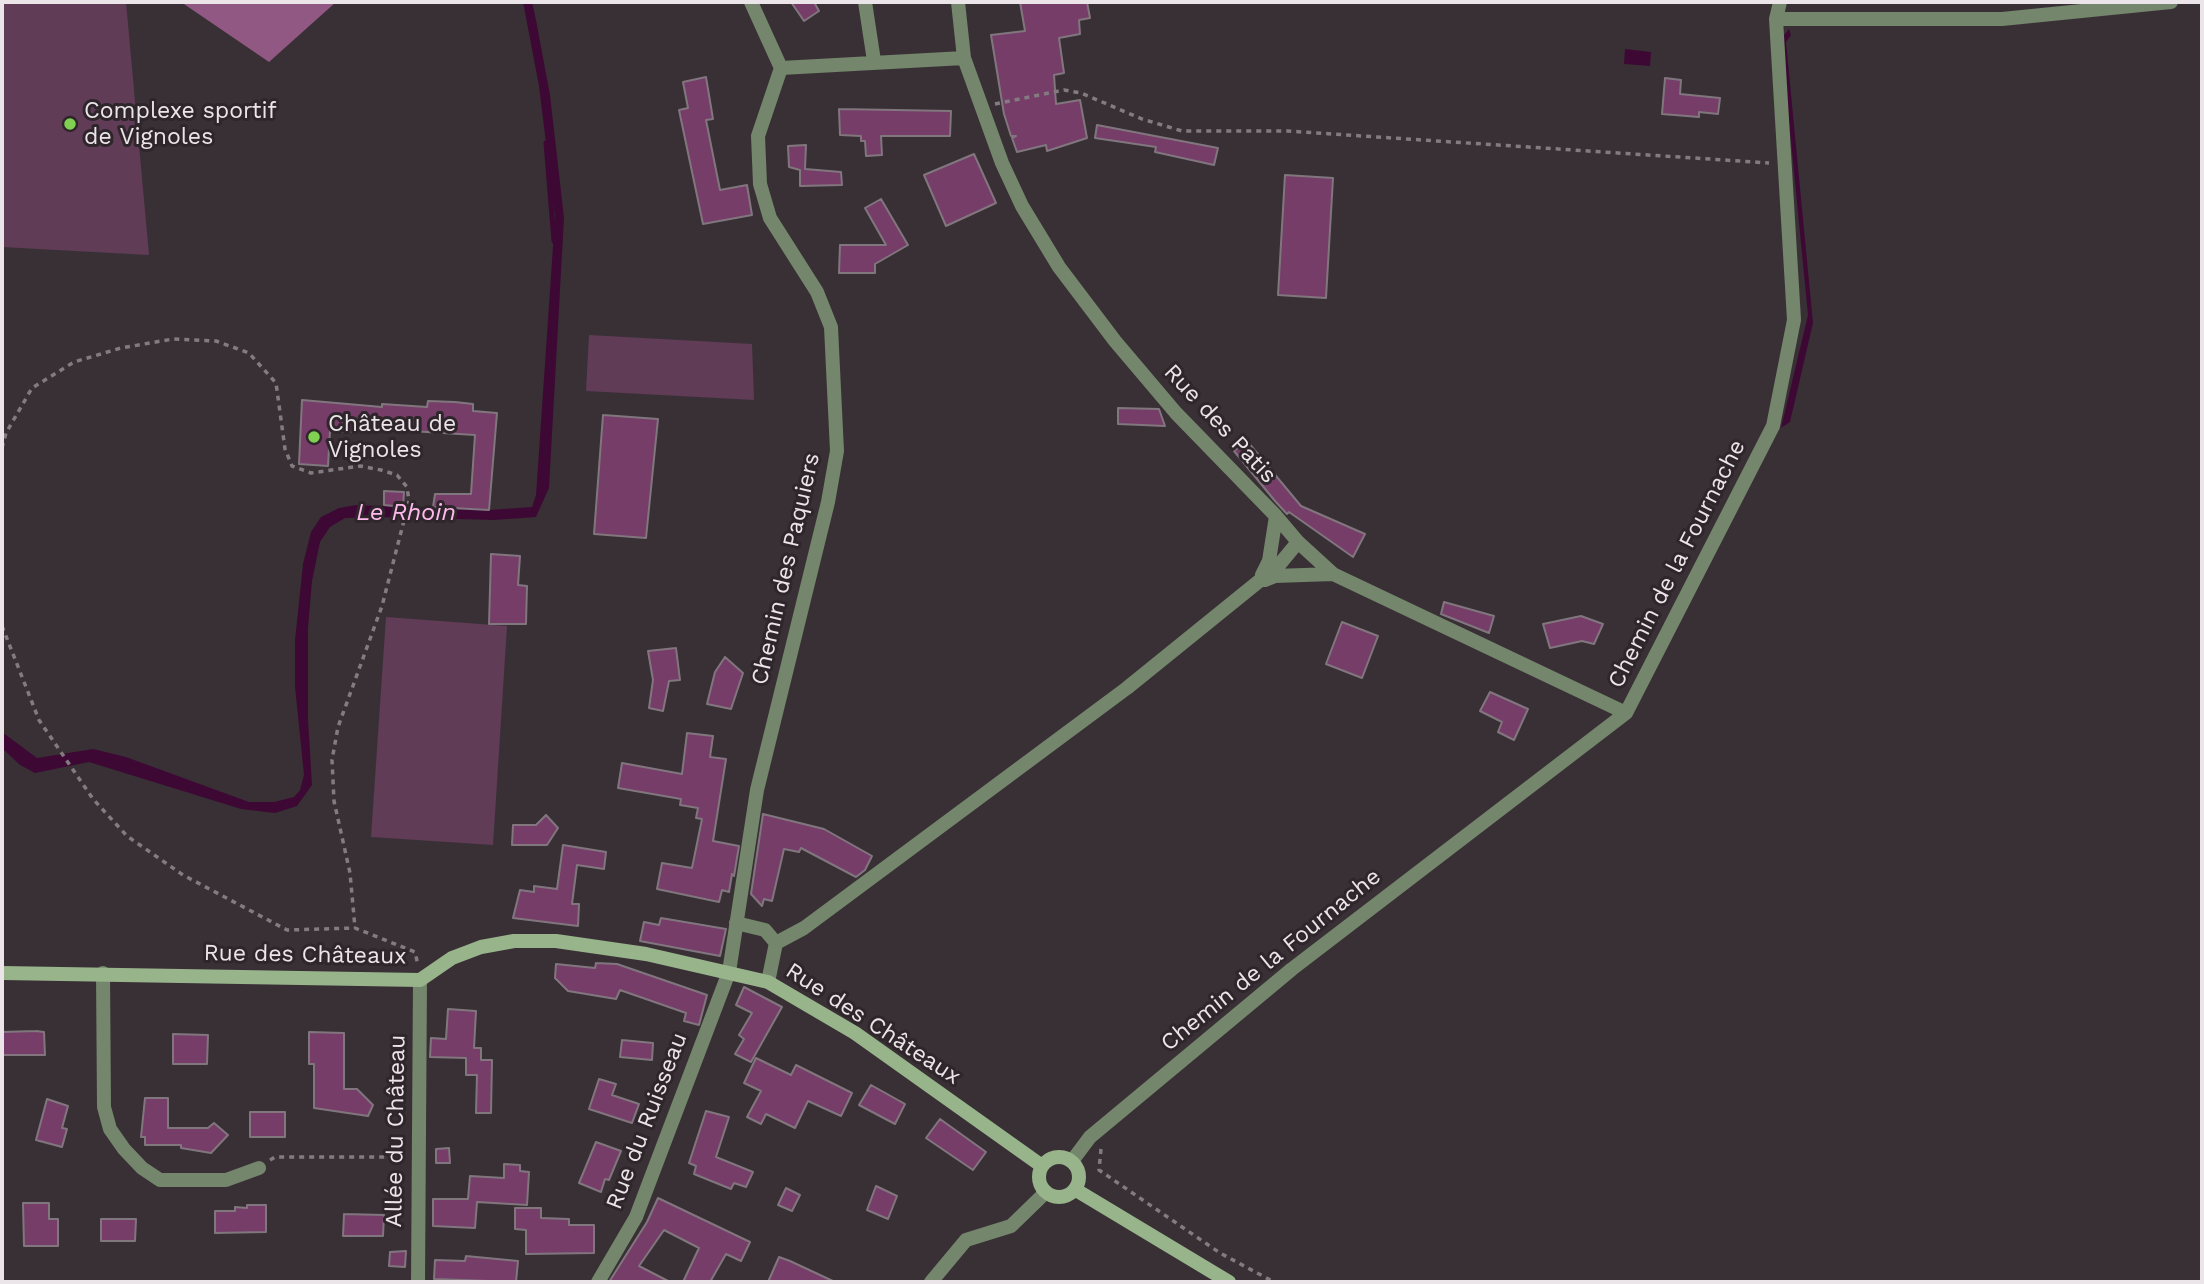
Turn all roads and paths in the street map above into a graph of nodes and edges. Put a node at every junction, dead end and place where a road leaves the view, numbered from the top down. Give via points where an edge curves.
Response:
1 (751, 2) edge
2 (865, 2) edge
3 (958, 2) edge
4 (1780, 2) edge
5 (2171, 2) edge
6 (1776, 19) junction
7 (964, 58) junction
8 (874, 61) junction
9 (781, 68) junction
10 (981, 107) junction
11 (1785, 164) junction
12 (2, 447) edge
13 (1276, 516) junction
14 (1297, 542) junction
15 (1333, 574) junction
16 (1258, 583) junction
17 (2, 626) edge
18 (1626, 713) junction
19 (736, 923) junction
20 (355, 928) junction
21 (776, 943) junction
22 (729, 972) junction
23 (2, 973) edge
24 (103, 973) junction
25 (420, 980) junction
26 (768, 982) junction
27 (1090, 1137) junction
28 (419, 1157) junction
29 (1072, 1161) junction
30 (1042, 1167) junction
31 (259, 1168) joint
32 (1076, 1190) junction
33 (1046, 1192) junction
34 (418, 1282) edge
35 (598, 1282) edge
36 (931, 1282) edge
37 (1229, 1282) edge
38 (1274, 1282) edge

1 - 9 street
2 - 8 street
3 - 7 street, Rue des Patis
4 - 6 street, Chemin de la Fournache
5 - 6 street via 2002,19
6 - 11 street, Chemin de la Fournache
7 - 8 street
7 - 10 street, Rue des Patis
8 - 9 street
9 - 19 street, Chemin des Paquiers via 758,136 760,184 770,218 817,292 831,327 837,451 757,790
10 - 11 path via 1064,90 1182,131 1287,131
10 - 13 street, Rue des Patis via 1022,206 1059,267 1176,413
11 - 18 street, Chemin de la Fournache via 1794,320 1773,426
12 - 20 path via 32,388 74,362 173,340 216,341 249,353 275,383 292,466 311,473 360,467 397,475 407,487 409,501 382,606 338,727 332,760 334,801 350,873
13 - 14 street, Rue des Patis
13 - 16 street via 1269,561
14 - 15 street, Rue des Patis
14 - 16 street
15 - 16 street via 1275,576
15 - 18 street, Rue des Patis
16 - 21 street via 1094,713 803,928
17 - 20 path via 39,720 93,799 127,836 183,875 287,930
18 - 27 street, Chemin de la Fournache via 1292,969
19 - 21 street via 765,930
19 - 22 street, Chemin des Paquiers
20 - 25 path via 415,952
21 - 26 street
22 - 25 street, Rue des Châteaux via 646,954 530,940 481,947 452,958
22 - 26 street, Rue des Châteaux
22 - 35 street, Rue du Ruisseau via 636,1217
23 - 24 street, Rue des Châteaux
24 - 25 street, Rue des Châteaux
24 - 31 street via 104,1107 110,1129 124,1149 160,1180 226,1180
25 - 28 street, Allée du Château
26 - 30 street, Rue des Châteaux via 855,1033
27 - 29 street, Chemin de la Fournache
27 - 38 path via 1102,1149 1099,1170 1220,1253
28 - 31 path via 275,1157
28 - 34 street, Allée du Château
29 - 30 street via 1053,1158
29 - 32 street via 1079,1172
30 - 33 street via 1039,1180
32 - 33 street via 1065,1197
32 - 37 street
33 - 36 street via 1011,1226 966,1240

